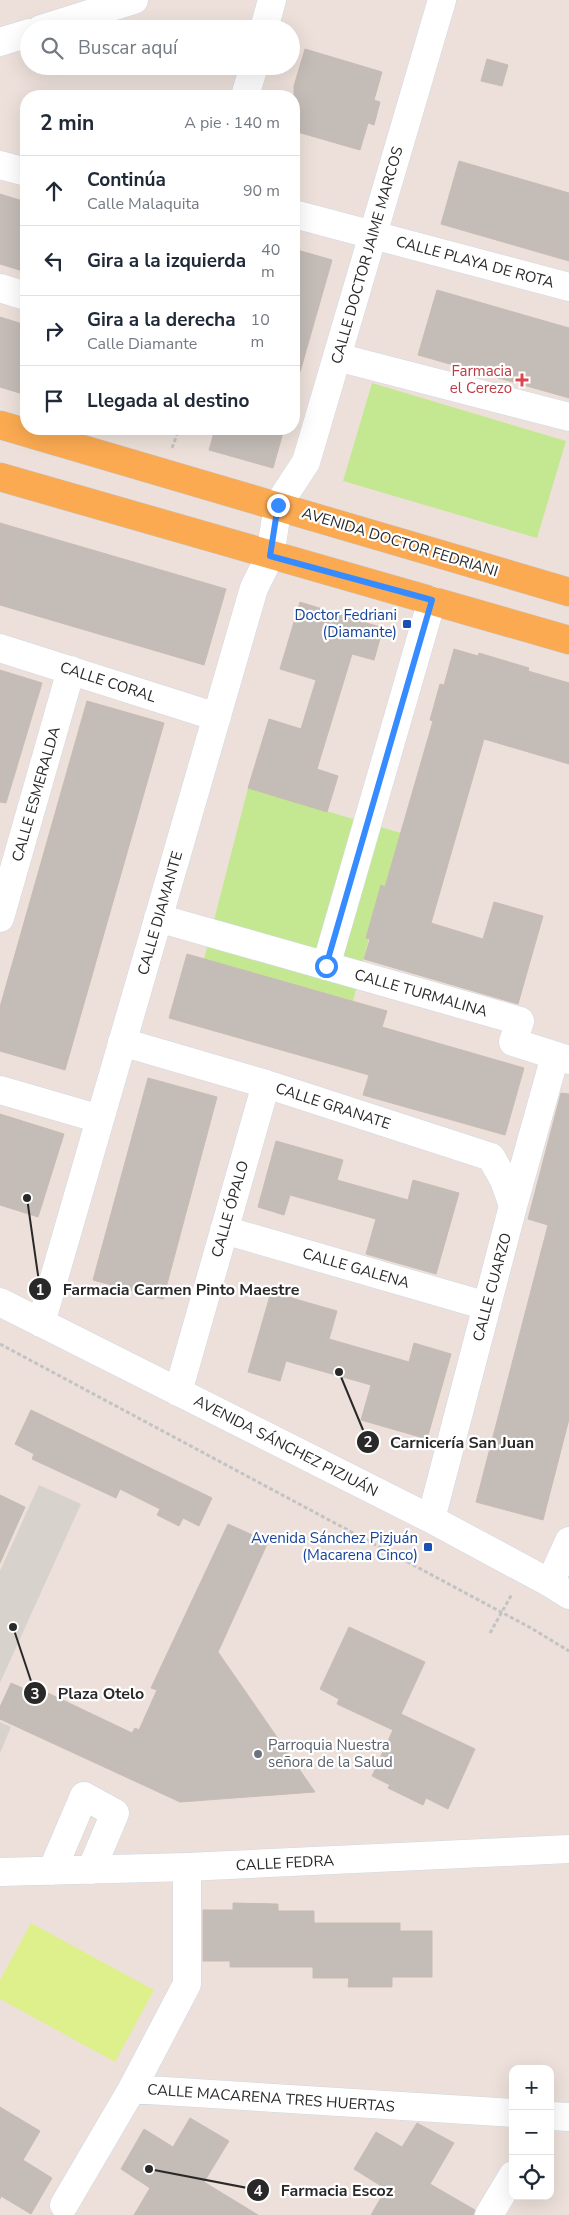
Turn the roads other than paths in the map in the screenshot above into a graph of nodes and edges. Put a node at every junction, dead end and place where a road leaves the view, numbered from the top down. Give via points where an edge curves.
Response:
1 (272, 0) edge
2 (442, 0) edge
3 (119, 2) edge
4 (67, 20) edge
5 (266, 20) edge
6 (20, 36) edge
7 (0, 42) edge
8 (251, 75) edge
9 (247, 90) edge
10 (0, 165) edge
11 (20, 170) edge
12 (300, 216) edge
13 (373, 235) junction
14 (569, 287) edge
15 (0, 288) edge
16 (20, 294) edge
17 (337, 356) junction
18 (569, 417) edge
19 (0, 425) edge
20 (20, 431) edge
21 (35, 435) edge
22 (0, 477) edge
23 (278, 505) junction
24 (270, 556) junction
25 (569, 592) edge
26 (432, 600) junction
27 (569, 640) edge
28 (0, 648) edge
29 (71, 670) junction
30 (216, 717) junction
31 (0, 918) edge
32 (158, 918) junction
33 (326, 966) junction
34 (122, 1042) junction
35 (562, 1058) edge
36 (266, 1084) junction
37 (0, 1090) edge
38 (100, 1119) junction
39 (513, 1206) junction
40 (224, 1230) junction
41 (0, 1302) edge
42 (487, 1306) junction
43 (41, 1322) junction
44 (178, 1392) junction
45 (430, 1519) junction
46 (569, 1541) edge
47 (560, 1589) edge
48 (569, 1849) edge
49 (188, 1867) junction
50 (90, 1870) junction
51 (52, 1871) junction
52 (0, 1872) edge
53 (132, 2089) junction
54 (509, 2113) edge
55 (554, 2116) edge
56 (569, 2117) edge
57 (509, 2182) edge
58 (64, 2204) dead end
59 (489, 2215) edge

1 - 5 street
2 - 13 street, CALLE DOCTOR JAIME MARCOS
3 - 4 street
6 - 7 street
8 - 9 street
10 - 11 street
12 - 13 street, CALLE PLAYA DE ROTA
13 - 14 street, CALLE PLAYA DE ROTA
13 - 17 street, CALLE DOCTOR JAIME MARCOS
15 - 16 street
17 - 18 street
17 - 23 street, CALLE DOCTOR JAIME MARCOS via 306,462
19 - 20 main road, AVENIDA DOCTOR FEDRIANI
21 - 23 main road, AVENIDA DOCTOR FEDRIANI
22 - 24 main road
23 - 24 street, CALLE DIAMANTE
23 - 25 main road, AVENIDA DOCTOR FEDRIANI
24 - 26 main road
24 - 30 street, CALLE DIAMANTE via 254,588
26 - 27 main road
26 - 33 street
28 - 29 street, CALLE CORAL
29 - 30 street, CALLE CORAL
29 - 31 street, CALLE ESMERALDA
30 - 32 street, CALLE DIAMANTE
32 - 33 street, CALLE TURMALINA
32 - 34 street, CALLE DIAMANTE
33 - 35 street, CALLE TURMALINA via 520,1022 513,1042
34 - 36 street, CALLE GRANATE
34 - 38 street, CALLE DIAMANTE
35 - 39 street, CALLE CUARZO
36 - 39 street, CALLE GRANATE via 491,1157
36 - 40 street, CALLE ÓPALO
37 - 38 street
38 - 43 street, CALLE DIAMANTE
39 - 42 street, CALLE CUARZO
40 - 42 street, CALLE GALENA
40 - 44 street, CALLE ÓPALO
41 - 43 street, AVENIDA SÁNCHEZ PIZJUÁN
42 - 45 street, CALLE CUARZO
43 - 44 street, AVENIDA SÁNCHEZ PIZJUÁN
44 - 45 street, AVENIDA SÁNCHEZ PIZJUÁN
45 - 47 street, AVENIDA SÁNCHEZ PIZJUÁN
46 - 47 street
48 - 49 street, CALLE FEDRA
49 - 50 street, CALLE FEDRA
49 - 53 street via 188,1984
50 - 51 street, CALLE FEDRA
50 - 51 street via 115,1813 84,1796
51 - 52 street, CALLE FEDRA
53 - 54 street, CALLE MACARENA TRES HUERTAS
53 - 58 street, CALLE MACARENA TRES HUERTAS
55 - 56 street
57 - 59 street

